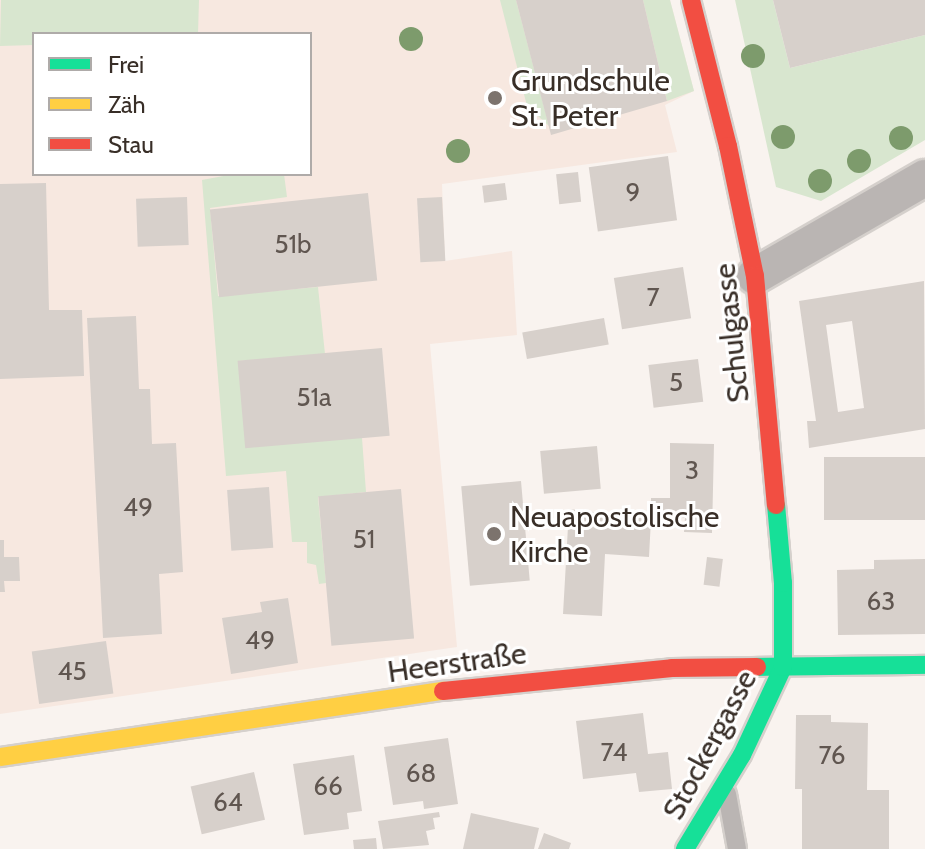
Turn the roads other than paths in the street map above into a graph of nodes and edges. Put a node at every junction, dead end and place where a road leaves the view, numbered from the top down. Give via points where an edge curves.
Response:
1 (691, 0) edge
2 (925, 178) edge
3 (755, 276) junction
4 (925, 665) edge
5 (783, 667) junction
6 (0, 757) edge
7 (725, 783) junction
8 (685, 849) edge
9 (737, 849) edge

1 - 3 street, Schulgasse
2 - 3 street
3 - 5 street, Schulgasse via 783,583
4 - 5 street, Heerstraße
5 - 6 street, Heerstraße via 672,668 464,688
5 - 7 street, Stockergasse
7 - 8 street, Stockergasse
7 - 9 lane

